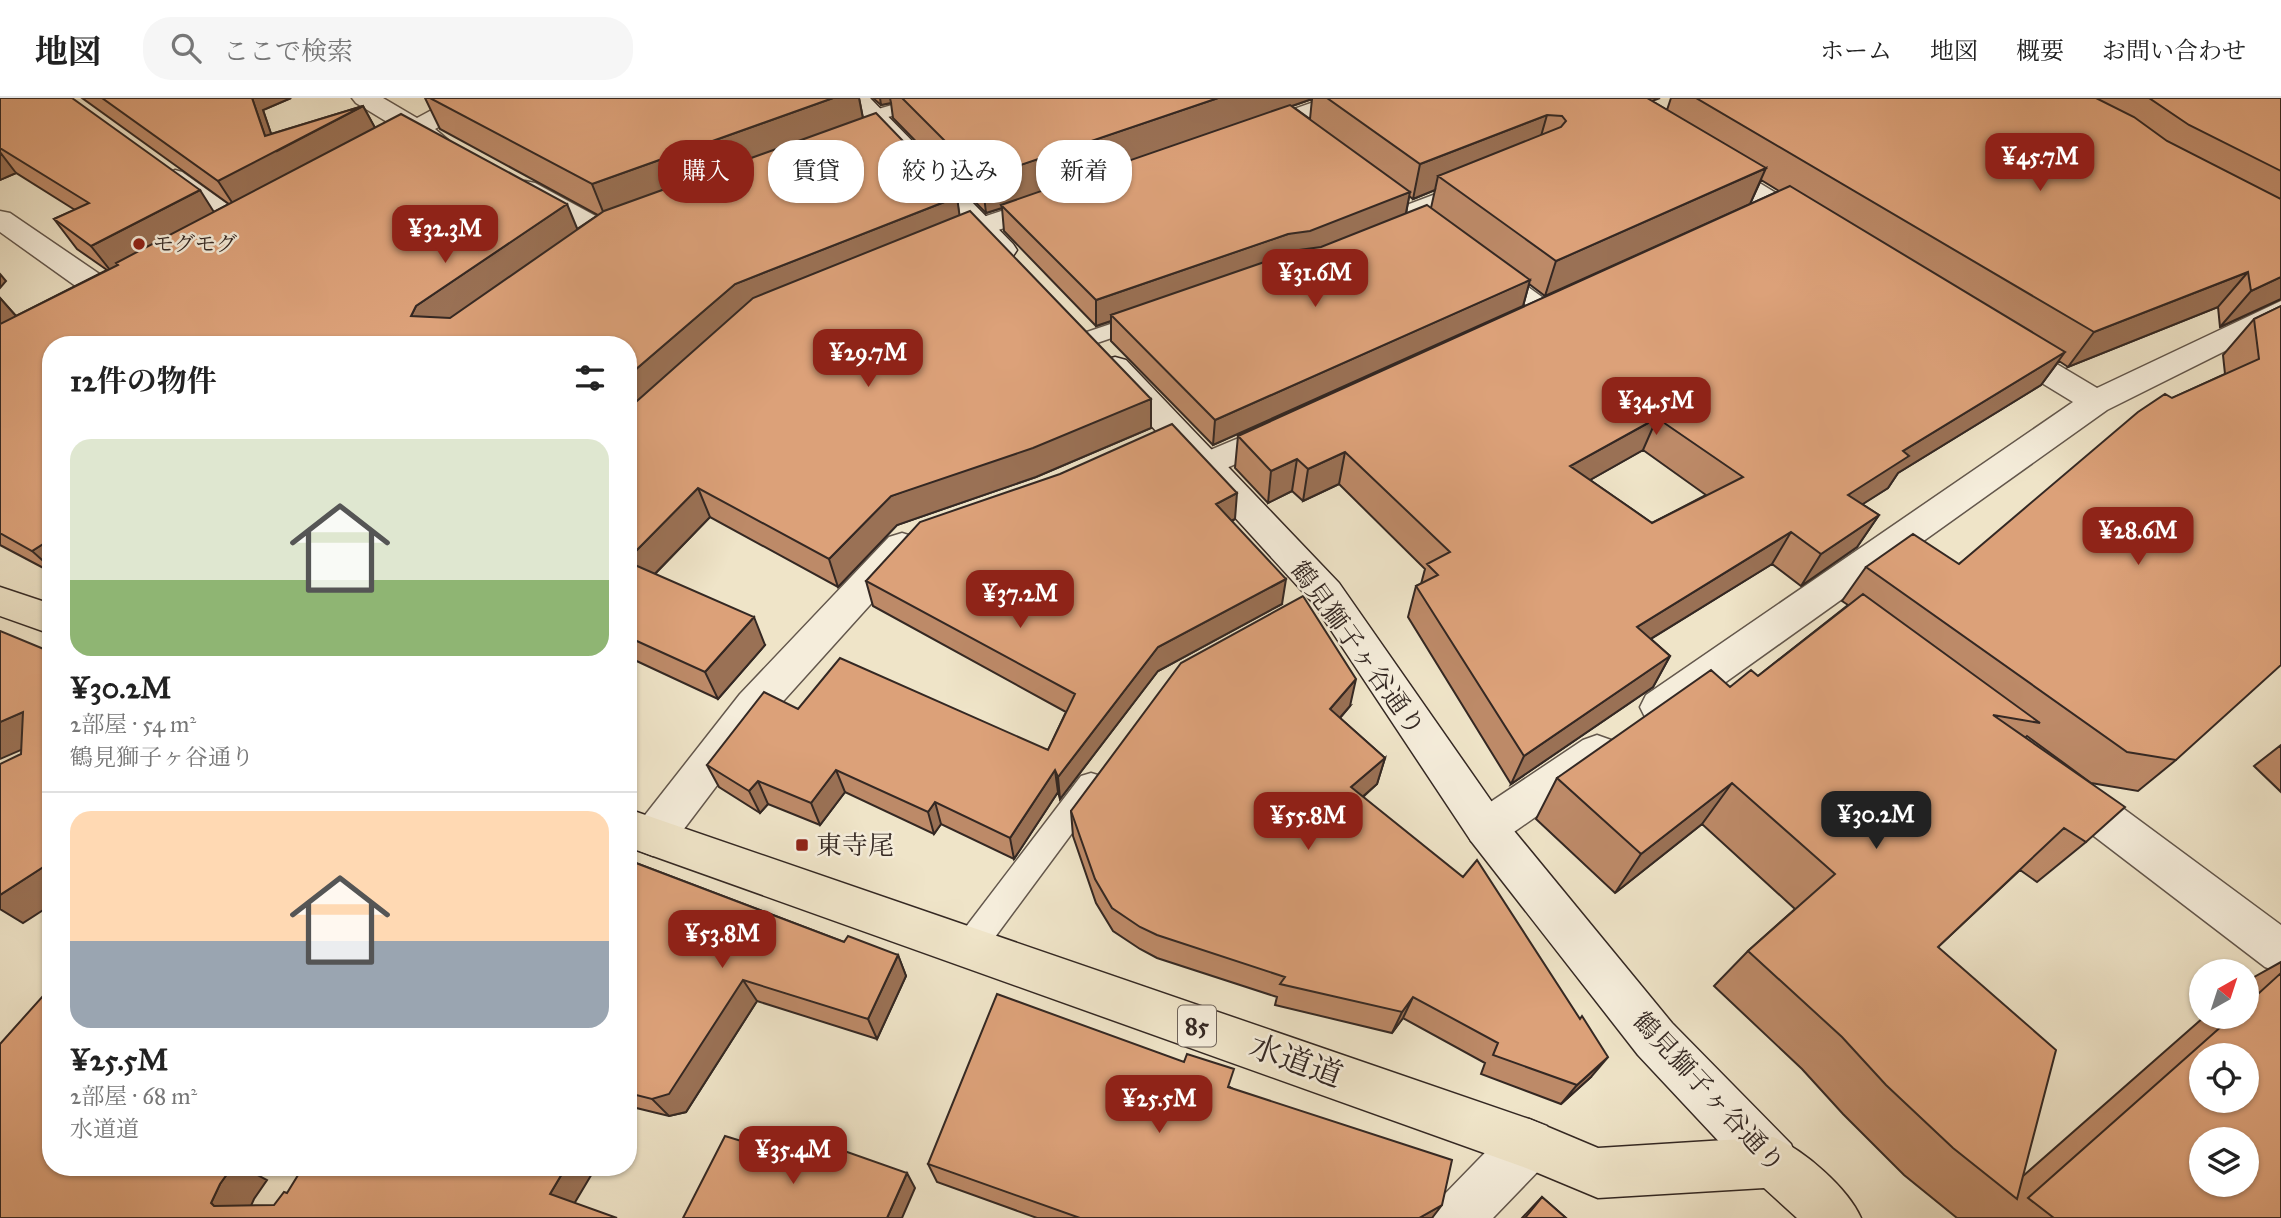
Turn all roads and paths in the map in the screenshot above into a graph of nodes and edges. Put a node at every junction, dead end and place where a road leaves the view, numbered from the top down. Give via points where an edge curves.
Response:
1 (365, 98) edge
2 (473, 98) edge
3 (934, 98) edge
4 (1349, 98) edge
5 (869, 120) edge
6 (1289, 120) junction
7 (416, 130) junction
8 (1312, 136) edge
9 (1225, 142) edge
10 (463, 155) edge
11 (1694, 155) edge
12 (346, 167) edge
13 (164, 169) edge
14 (498, 174) edge
15 (1484, 181) edge
16 (1051, 203) edge
17 (1776, 205) junction
18 (0, 219) edge
19 (1741, 221) edge
20 (241, 223) edge
21 (1399, 230) edge
22 (969, 232) junction
23 (605, 234) edge
24 (1836, 242) edge
25 (1479, 261) edge
26 (1026, 274) edge
27 (109, 295) edge
28 (1546, 310) edge
29 (1061, 311) edge
30 (2281, 311) edge
31 (1165, 312) edge
32 (1978, 329) edge
33 (1088, 339) junction
34 (2096, 402) junction
35 (1308, 418) edge
36 (1209, 464) junction
37 (924, 531) edge
38 (1809, 600) junction
39 (0, 601) edge
40 (42, 616) edge
41 (1843, 625) edge
42 (2032, 765) edge
43 (1103, 769) edge
44 (1486, 828) junction
45 (641, 832) edge
46 (971, 946) junction
47 (2281, 951) edge
48 (1530, 1144) junction
49 (1773, 1162) junction
50 (1457, 1218) edge
51 (1835, 1218) edge

1 - 7 street
2 - 7 street
3 - 5 lane
4 - 6 street
5 - 22 street
6 - 8 lane
6 - 9 street
7 - 10 street
7 - 12 street
11 - 17 street
13 - 20 lane
14 - 23 street
15 - 21 lane via 1406,206 1424,220
16 - 22 street
17 - 19 street
17 - 24 street
18 - 27 street
22 - 26 street
25 - 28 lane
29 - 33 street, 鶴見獅子ヶ谷通り
30 - 34 street
31 - 33 lane
32 - 34 street
33 - 36 street, 鶴見獅子ヶ谷通り via 1164,437
34 - 38 street
35 - 36 street
36 - 44 street, 鶴見獅子ヶ谷通り
37 - 45 street via 911,536
38 - 41 street
38 - 44 street
39 - 40 main road
42 - 47 street
43 - 46 lane
44 - 49 street, 鶴見獅子ヶ谷通り via 1655,1039
45 - 46 main road, 水道道 / 85
46 - 48 main road, 水道道 / 85
48 - 49 main road, 水道道 / 85 via 1598,1173
48 - 50 street
49 - 51 main road, 鶴見獅子ヶ谷通り

